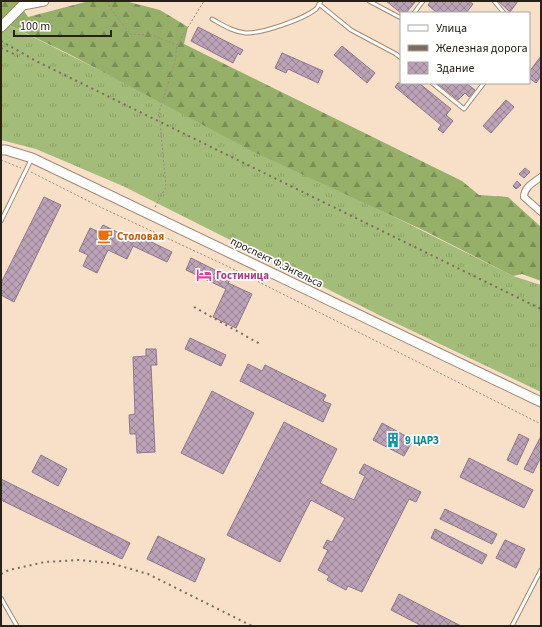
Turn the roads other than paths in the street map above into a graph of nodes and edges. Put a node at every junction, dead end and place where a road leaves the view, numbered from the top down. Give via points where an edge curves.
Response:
1 (44, 1) edge
2 (370, 1) edge
3 (423, 1) edge
4 (494, 1) edge
5 (320, 2) edge
6 (24, 3) edge
7 (415, 12) edge
8 (503, 12) edge
9 (400, 17) edge
10 (212, 19) dead end
11 (1, 27) edge
12 (400, 57) edge
13 (433, 84) edge
14 (483, 84) edge
15 (1, 150) edge
16 (32, 158) junction
17 (541, 177) edge
18 (541, 212) edge
19 (1, 221) edge
20 (541, 402) edge
21 (541, 570) edge
22 (1, 598) edge
23 (17, 626) edge
24 (512, 626) edge

1 - 6 street
2 - 9 lane
3 - 7 lane
4 - 8 lane
5 - 10 lane via 317,8 301,19 247,33 229,29
5 - 12 lane via 351,30
6 - 11 street
13 - 14 lane via 464,109
15 - 16 street, проспект Ф.Энгельса
16 - 19 lane
16 - 20 street, проспект Ф.Энгельса
17 - 18 street via 524,192 524,197
21 - 24 lane
22 - 23 lane

